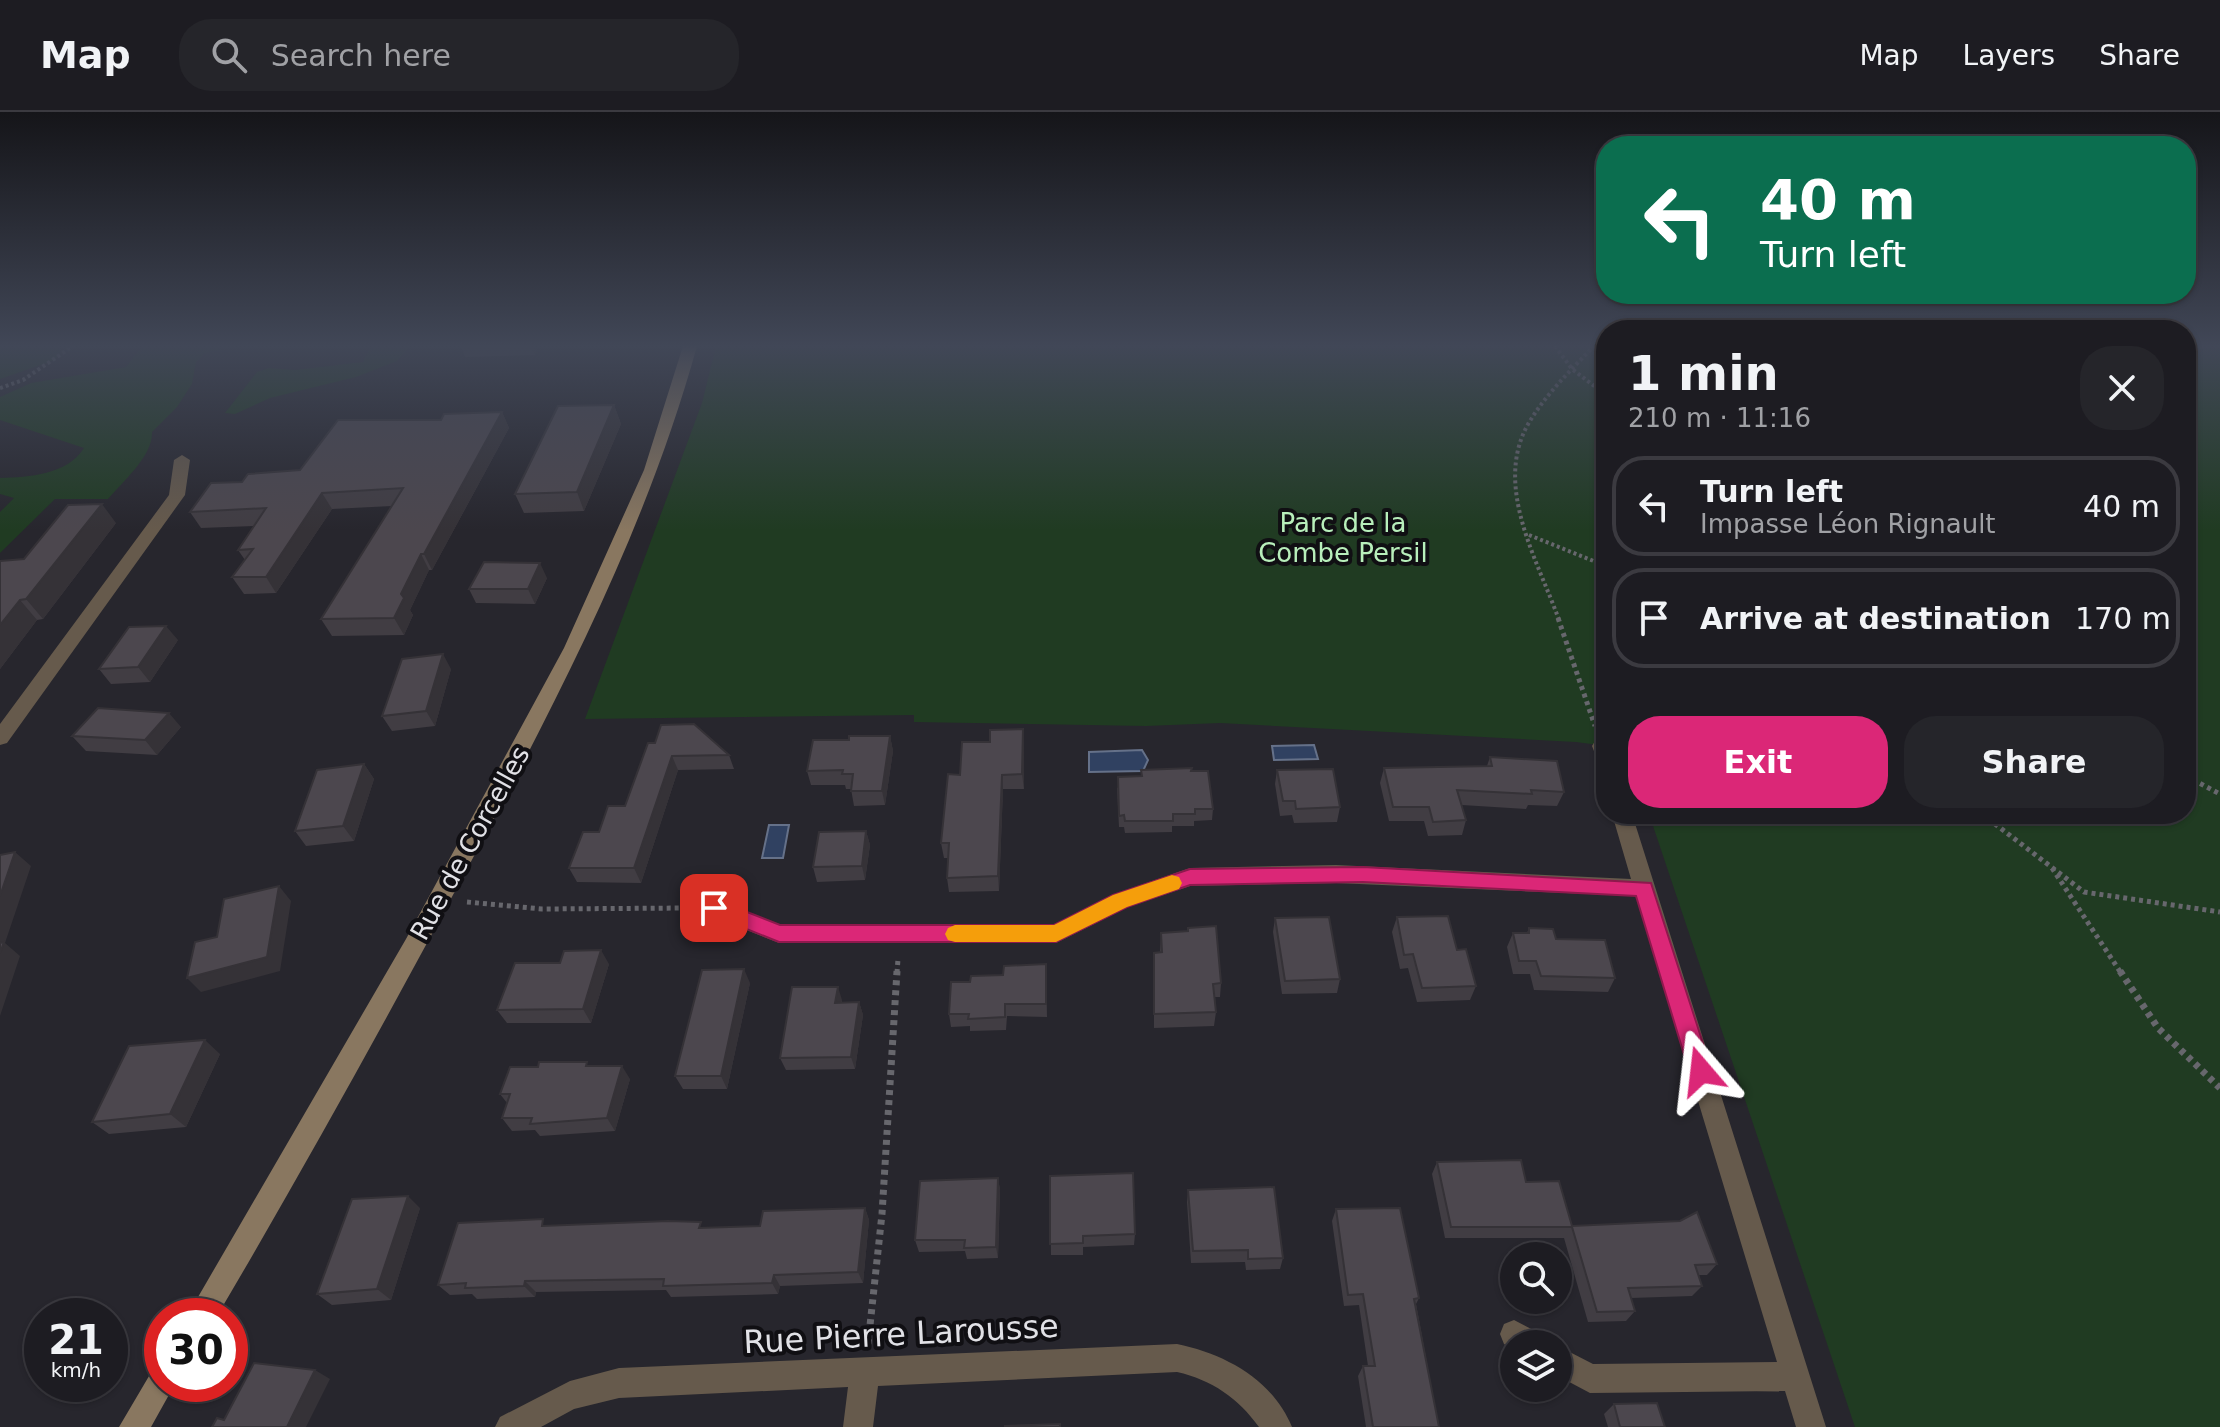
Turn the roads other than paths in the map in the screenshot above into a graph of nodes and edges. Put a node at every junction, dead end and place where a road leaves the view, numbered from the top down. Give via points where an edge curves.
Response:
1 (673, 407) edge
2 (182, 460) dead end
3 (0, 738) edge
4 (1625, 824) edge
5 (1644, 888) junction
6 (714, 908) road end
7 (212, 1298) edge
8 (1572, 1368) edge
9 (865, 1370) junction
10 (1795, 1376) junction
11 (149, 1402) edge
12 (134, 1427) edge
13 (510, 1427) edge
14 (858, 1427) edge
15 (1277, 1427) edge
16 (1811, 1427) edge

1 - 7 main road, Rue de Corcelles via 595,605 554,687 285,1176
2 - 3 street via 177,495
4 - 5 street
5 - 6 street via 1350,874 1190,877 1120,901 1056,934 779,934
5 - 10 street
8 - 10 street via 1590,1379
9 - 13 street, Rue Pierre Larousse via 619,1383 570,1396
9 - 14 street
9 - 15 street, Rue Pierre Larousse via 1177,1358 1228,1374 1261,1403
10 - 16 street
11 - 12 main road

